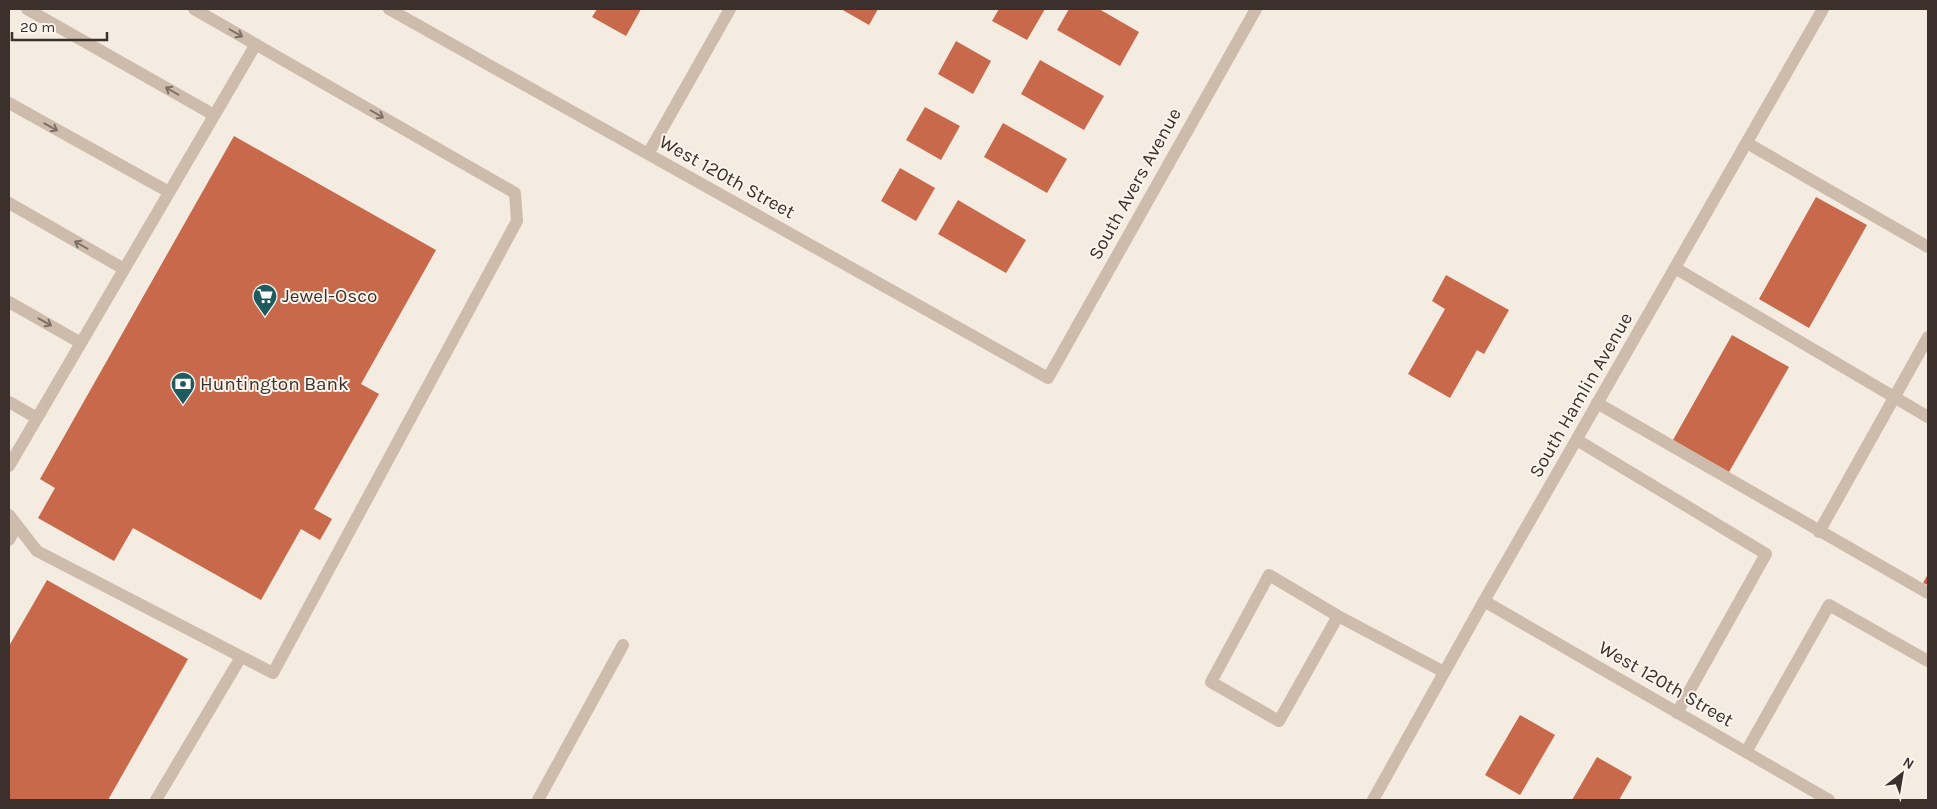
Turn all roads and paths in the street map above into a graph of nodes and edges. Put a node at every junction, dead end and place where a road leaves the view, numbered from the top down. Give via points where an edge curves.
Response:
1 (27, 9) edge
2 (194, 9) edge
3 (389, 9) edge
4 (730, 9) edge
5 (1256, 9) edge
6 (1823, 9) edge
7 (256, 44) junction
8 (9, 103) edge
9 (214, 115) junction
10 (1747, 142) junction
11 (648, 154) junction
12 (169, 192) junction
13 (9, 203) edge
14 (1928, 247) edge
15 (1675, 268) junction
16 (124, 269) junction
17 (9, 302) edge
18 (1928, 337) edge
19 (81, 343) junction
20 (1048, 378) joint
21 (1894, 397) junction
22 (9, 402) edge
23 (1598, 403) junction
24 (1928, 417) edge
25 (37, 418) junction
26 (1577, 440) junction
27 (9, 466) edge
28 (9, 515) edge
29 (17, 525) junction
30 (1819, 532) junction
31 (9, 540) edge
32 (1928, 593) edge
33 (1484, 601) junction
34 (1338, 616) junction
35 (623, 645) dead end
36 (241, 657) junction
37 (1928, 661) edge
38 (1444, 672) junction
39 (1677, 713) junction
40 (1746, 752) junction
41 (156, 800) edge
42 (538, 800) edge
43 (1373, 800) edge
44 (1829, 800) edge

9 -> 1 street
2 -> 7 street
3 - 11 street, West 120th Street
4 - 11 street
5 - 20 street, South Avers Avenue
6 - 10 street, South Hamlin Avenue
7 - 9 street
7 -> 36 street via 515,193 517,221 272,673
8 -> 12 street
9 - 12 street
10 - 14 street
10 - 15 street, South Hamlin Avenue
11 - 20 street, West 120th Street
12 - 16 street
16 -> 13 street
15 - 21 street
15 - 23 street, South Hamlin Avenue
16 - 19 street
17 -> 19 street
18 - 21 street
19 - 25 street
21 - 24 street
21 - 30 street
22 - 25 street
23 - 26 street, South Hamlin Avenue
23 - 30 street
25 - 27 street
26 - 33 street, South Hamlin Avenue
26 - 39 street via 1766,554
28 - 29 street
29 - 31 street
29 - 36 street via 37,551
30 - 32 street
33 - 38 street, South Hamlin Avenue
33 - 39 street, West 120th Street
34 - 34 street via 1269,575 1211,682 1278,721
34 - 38 street
35 - 42 street
36 - 41 street
37 - 40 street via 1829,605
38 - 43 street, South Hamlin Avenue
39 - 40 street, West 120th Street
40 - 44 street, West 120th Street

